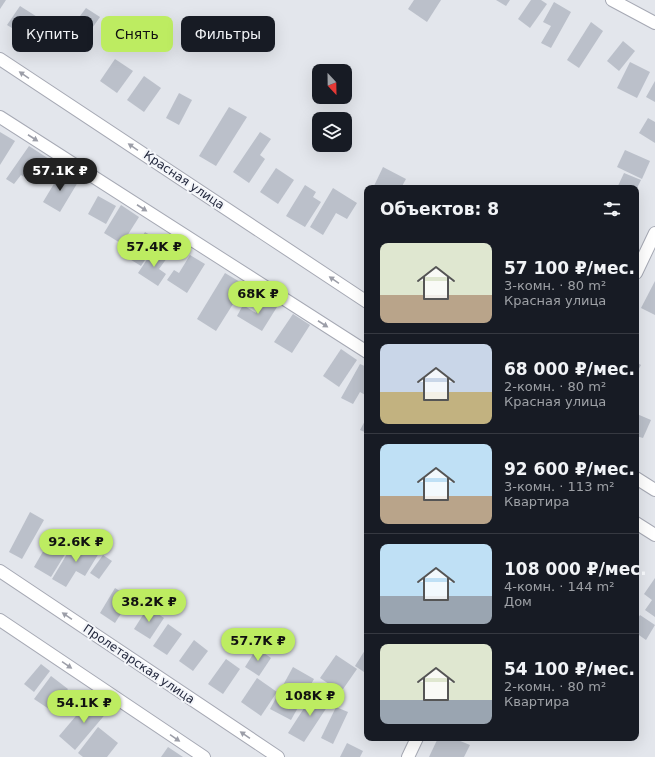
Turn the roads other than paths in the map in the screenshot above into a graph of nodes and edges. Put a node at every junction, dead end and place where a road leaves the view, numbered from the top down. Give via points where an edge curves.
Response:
1 (612, 0) edge
2 (655, 23) edge
3 (0, 58) edge
4 (0, 117) edge
5 (655, 233) edge
6 (639, 267) edge
7 (364, 300) edge
8 (364, 350) edge
9 (639, 480) edge
10 (655, 490) edge
11 (639, 525) edge
12 (655, 535) edge
13 (0, 571) edge
14 (0, 620) edge
15 (416, 741) edge
16 (204, 757) edge
17 (278, 757) edge
18 (408, 757) edge

1 - 2 street
7 -> 3 street, Красная улица
4 -> 8 street
5 - 6 street
9 - 10 street
11 - 12 street
17 -> 13 street, Пролетарская улица
14 -> 16 street
15 - 18 street

